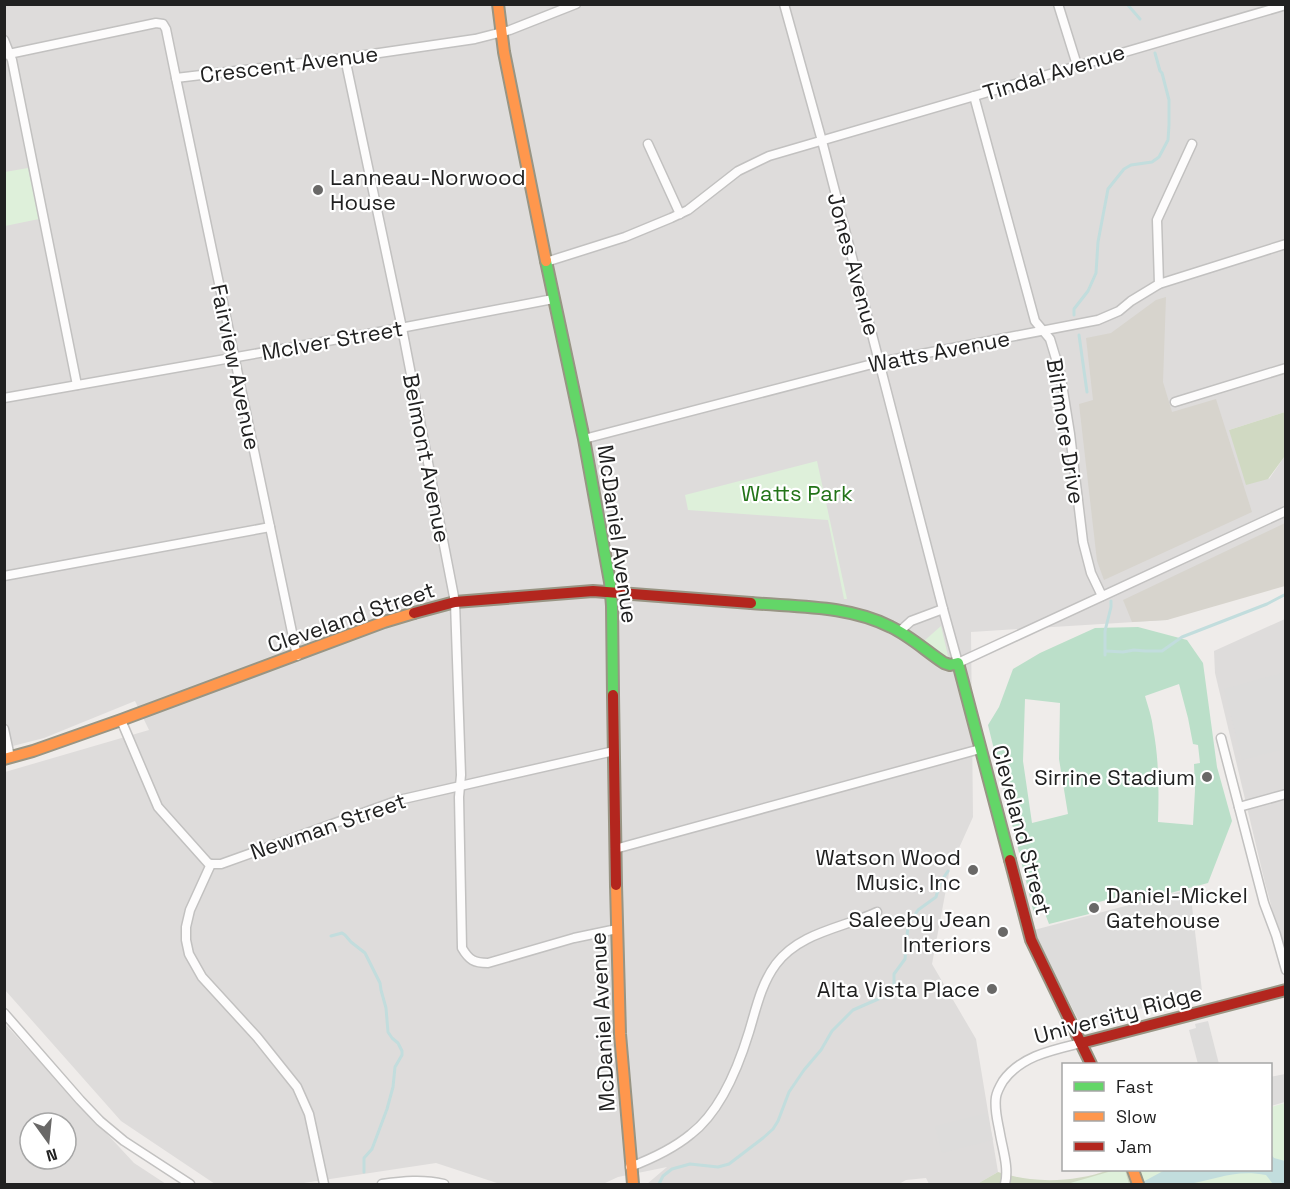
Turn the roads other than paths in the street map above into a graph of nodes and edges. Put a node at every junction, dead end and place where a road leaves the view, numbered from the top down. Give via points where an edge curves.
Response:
1 (498, 4) edge
2 (576, 4) edge
3 (784, 4) edge
4 (1058, 4) edge
5 (1286, 4) edge
6 (501, 33) junction
7 (4, 40) edge
8 (7, 54) edge
9 (345, 58) junction
10 (1077, 64) junction
11 (176, 78) junction
12 (974, 96) junction
13 (822, 141) junction
14 (648, 144) dead end
15 (1192, 144) dead end
16 (680, 214) junction
17 (1286, 244) edge
18 (546, 262) junction
19 (1159, 284) junction
20 (553, 299) junction
21 (402, 328) junction
22 (1042, 330) junction
23 (235, 357) junction
24 (880, 362) junction
25 (1286, 368) edge
26 (77, 385) junction
27 (4, 398) edge
28 (1175, 402) dead end
29 (584, 439) junction
30 (1286, 511) edge
31 (270, 527) junction
32 (4, 576) edge
33 (610, 591) junction
34 (1102, 596) junction
35 (455, 602) junction
36 (943, 609) junction
37 (900, 631) junction
38 (297, 656) junction
39 (958, 663) junction
40 (121, 720) junction
41 (4, 729) edge
42 (1221, 738) dead end
43 (980, 749) junction
44 (614, 751) junction
45 (7, 758) edge
46 (459, 787) junction
47 (1286, 794) edge
48 (1239, 807) junction
49 (615, 849) junction
50 (211, 864) junction
51 (877, 912) dead end
52 (617, 929) junction
53 (1286, 970) edge
54 (1286, 990) edge
55 (4, 1013) edge
56 (1080, 1043) junction
57 (1090, 1063) edge
58 (630, 1167) junction
59 (190, 1185) edge
60 (324, 1185) edge
61 (382, 1185) edge
62 (444, 1185) edge
63 (633, 1185) edge
64 (1005, 1185) edge

1 - 6 street, McDaniel Avenue
2 - 6 street, Crescent Avenue
3 - 13 street, Jones Avenue
4 - 10 street
5 - 10 street, Tindal Avenue
6 - 9 street, Crescent Avenue
6 - 18 street, McDaniel Avenue
7 - 8 street
8 - 11 street, Crescent Avenue via 156,23 166,29
8 - 26 street
9 - 11 street, Crescent Avenue
9 - 21 street, Belmont Avenue
10 - 12 street, Tindal Avenue
11 - 23 street, Fairview Avenue
12 - 13 street, Tindal Avenue
12 - 22 street, Biltmore Drive via 1035,321
13 - 16 street, Tindal Avenue via 750,164
13 - 24 street, Jones Avenue
14 - 16 street
15 - 19 street via 1157,220
16 - 18 street, Tindal Avenue via 625,237
17 - 19 street, Watts Avenue
18 - 20 street, McDaniel Avenue
19 - 22 street, Watts Avenue via 1109,316
20 - 21 street, McIver Street
20 - 29 street, McDaniel Avenue
21 - 23 street, McIver Street
21 - 35 street, Belmont Avenue
22 - 24 street, Watts Avenue
22 - 34 street, Biltmore Drive via 1050,339 1062,381 1083,542
23 - 26 street, McIver Street
23 - 31 street, Fairview Avenue
24 - 29 street, Watts Avenue
24 - 36 street, Jones Avenue
25 - 28 street
26 - 27 street, McIver Street
29 - 33 street, McDaniel Avenue
30 - 34 street
31 - 32 street
31 - 38 street, Fairview Avenue
33 - 35 street, Cleveland Street
33 - 37 street, Cleveland Street via 827,609 852,613
33 - 44 street, McDaniel Avenue
34 - 39 street
35 - 38 street, Cleveland Street via 384,622
35 - 46 street, Belmont Avenue
36 - 37 street via 911,621
36 - 39 street, Jones Avenue
37 - 39 street, Cleveland Street via 944,663
38 - 40 street, Cleveland Street
39 - 43 street, Cleveland Street
40 - 45 street, Cleveland Street
40 - 50 street via 158,807
41 - 45 street
42 - 48 street
43 - 49 street
43 - 56 street, Cleveland Street via 1031,940
44 - 46 street, Newman Street
44 - 49 street, McDaniel Avenue
46 - 50 street, Newman Street via 399,800 221,864
46 - 52 street, Belmont Avenue via 461,942 470,960 488,963
47 - 48 street
48 - 53 street
49 - 52 street, McDaniel Avenue
50 - 60 street via 190,910 186,927 189,954 202,977 297,1088 309,1114
51 - 58 street via 806,940 776,964 720,1101 691,1134
52 - 58 street, McDaniel Avenue
54 - 56 street, University Ridge
55 - 59 street via 100,1121
56 - 57 street, Cleveland Street
56 - 64 street, University Ridge via 1024,1061 1000,1086 995,1110 1006,1162
58 - 63 street, McDaniel Avenue
61 - 62 street via 422,1181

